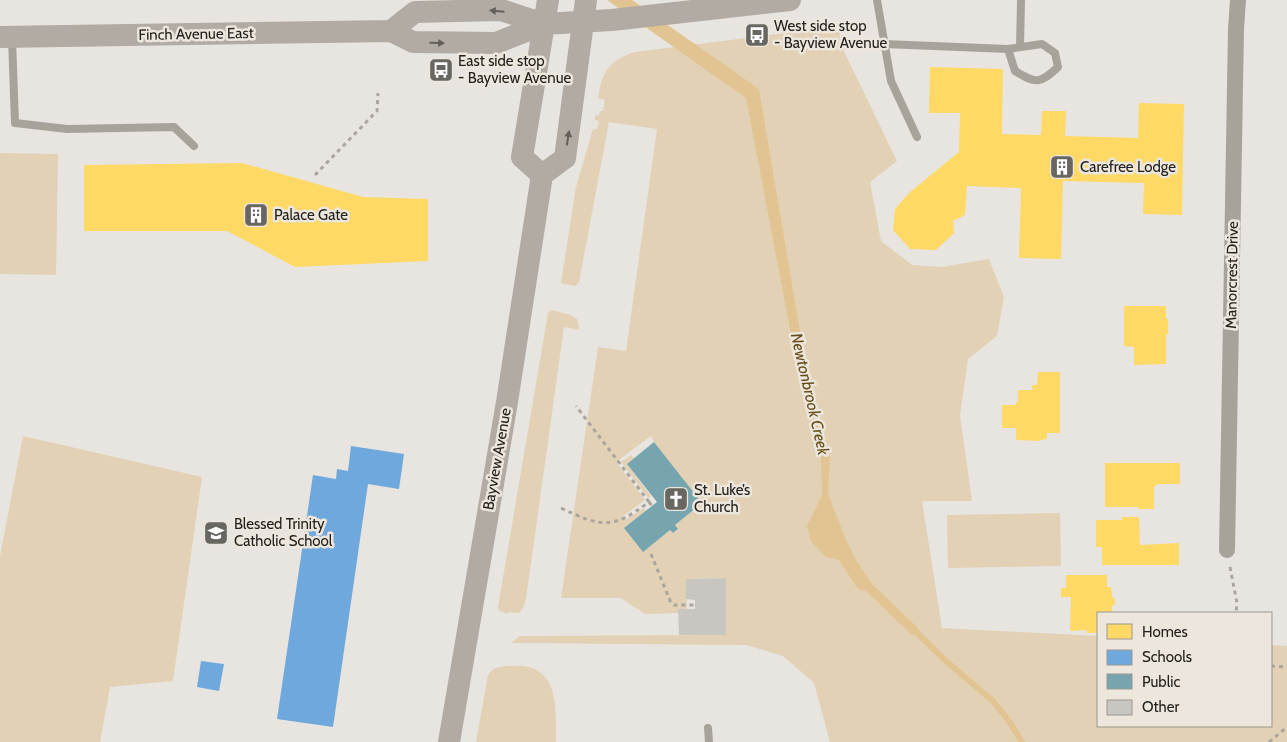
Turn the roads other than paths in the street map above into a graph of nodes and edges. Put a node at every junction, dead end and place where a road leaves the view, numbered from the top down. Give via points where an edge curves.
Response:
1 (548, 0) edge
2 (790, 0) edge
3 (876, 0) edge
4 (1020, 0) edge
5 (1238, 0) edge
6 (585, 10) edge
7 (544, 24) junction
8 (392, 31) junction
9 (6, 37) edge
10 (884, 44) junction
11 (1020, 47) junction
12 (1008, 49) junction
13 (917, 137) dead end
14 (194, 146) dead end
15 (542, 175) junction
16 (1227, 550) road end
17 (708, 728) dead end
18 (449, 742) edge
19 (709, 742) edge

1 - 7 main road
2 - 6 main road, Finch Avenue East via 612,20
3 - 10 lane
4 - 11 lane
5 - 16 street, Manorcrest Drive
6 - 7 main road, Finch Avenue East
15 -> 6 main road via 564,158
8 -> 7 main road, Finch Avenue East via 413,42 496,43
7 -> 8 main road, Finch Avenue East via 501,10 415,12
7 - 15 main road via 522,157
8 - 9 main road, Finch Avenue East
9 - 14 lane via 15,123 68,129 174,127
10 - 12 lane
10 - 13 lane via 891,81
11 - 12 lane
11 - 12 lane via 1042,44 1055,52 1058,67 1045,79 1029,80 1015,71
15 - 18 main road, Bayview Avenue
17 - 19 lane

